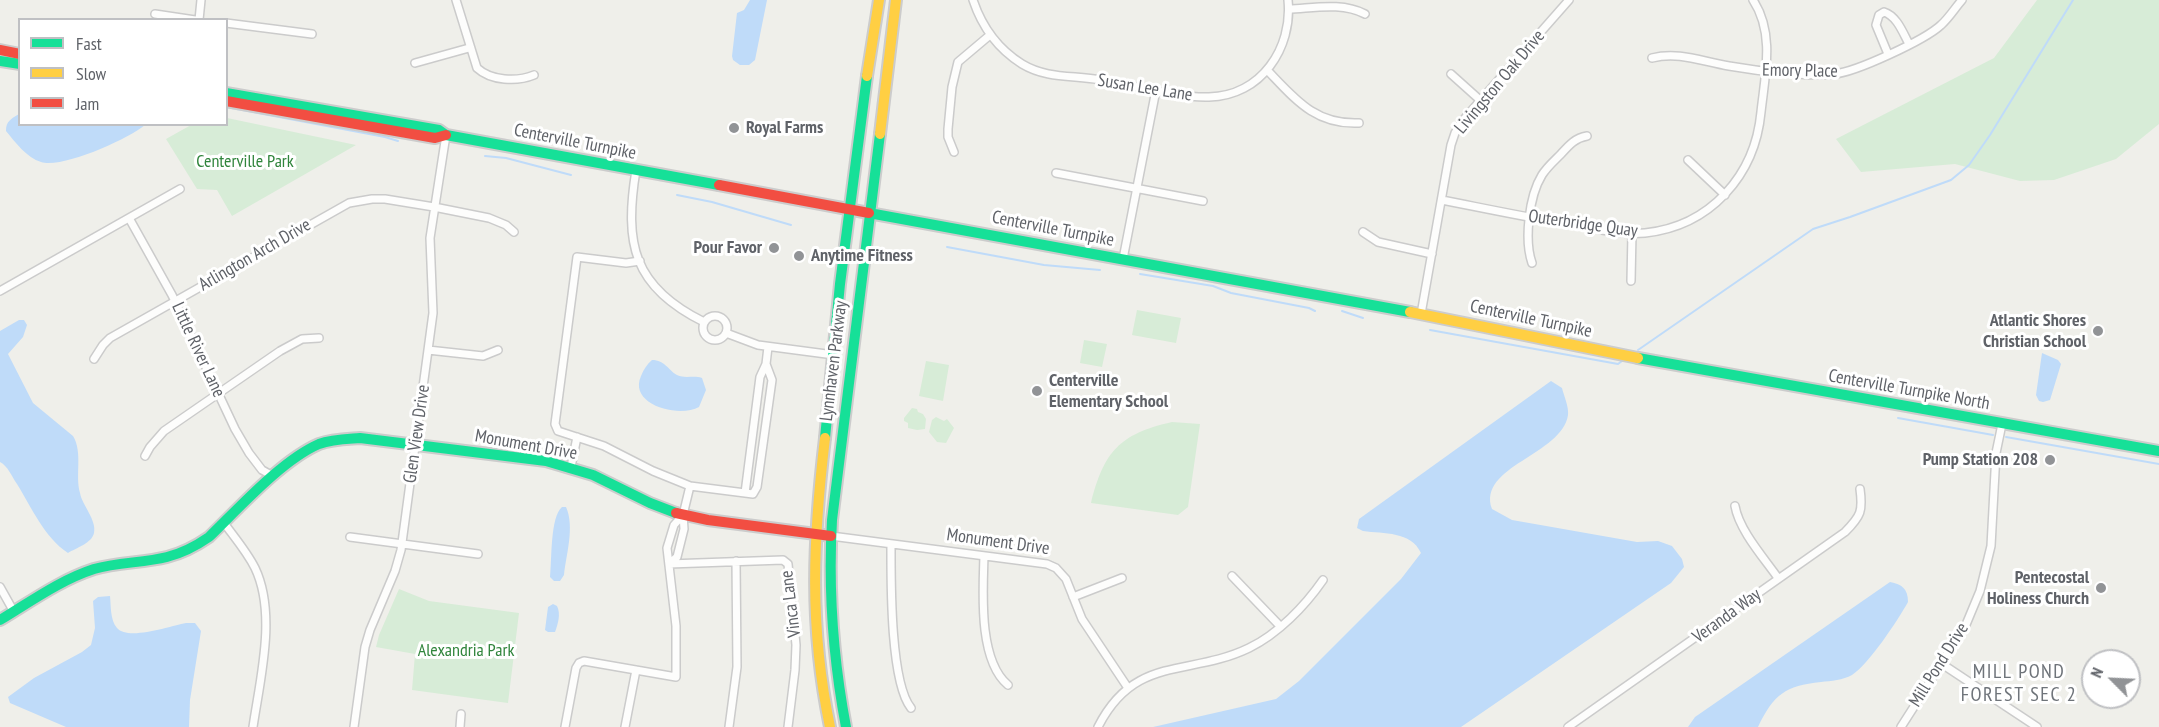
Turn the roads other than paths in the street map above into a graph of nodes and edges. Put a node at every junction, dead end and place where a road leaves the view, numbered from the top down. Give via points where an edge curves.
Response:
1 (201, 0) edge
2 (456, 0) edge
3 (879, 0) edge
4 (896, 0) edge
5 (974, 0) edge
6 (1288, 0) edge
7 (1569, 0) edge
8 (1753, 0) edge
9 (1962, 0) edge
10 (1288, 9) junction
11 (155, 14) dead end
12 (1365, 14) dead end
13 (183, 18) edge
14 (197, 18) edge
15 (228, 23) edge
16 (312, 34) dead end
17 (990, 35) junction
18 (1909, 44) junction
19 (469, 48) junction
20 (0, 50) edge
21 (18, 54) edge
22 (1888, 54) junction
23 (1652, 58) dead end
24 (0, 61) edge
25 (415, 63) dead end
26 (18, 64) edge
27 (1267, 70) junction
28 (1765, 71) junction
29 (1451, 74) dead end
30 (534, 75) dead end
31 (1156, 90) junction
32 (228, 92) edge
33 (228, 100) edge
34 (1480, 100) junction
35 (1359, 123) dead end
36 (446, 135) junction
37 (1587, 136) dead end
38 (954, 152) dead end
39 (1688, 160) dead end
40 (636, 170) junction
41 (1056, 174) dead end
42 (180, 189) dead end
43 (1137, 189) junction
44 (1725, 195) junction
45 (1442, 200) junction
46 (1203, 201) dead end
47 (434, 207) junction
48 (849, 209) junction
49 (869, 213) junction
50 (1530, 217) junction
51 (129, 218) junction
52 (514, 232) dead end
53 (1363, 232) dead end
54 (1632, 233) junction
55 (1432, 254) junction
56 (1123, 258) junction
57 (640, 261) junction
58 (1532, 263) dead end
59 (1630, 281) dead end
60 (0, 291) edge
61 (175, 301) junction
62 (1421, 314) junction
63 (704, 322) junction
64 (726, 333) junction
65 (319, 338) dead end
66 (768, 347) junction
67 (428, 350) junction
68 (498, 350) dead end
69 (834, 356) junction
70 (94, 359) dead end
71 (1653, 360) joint
72 (766, 364) junction
73 (219, 393) junction
74 (2002, 424) junction
75 (577, 437) junction
76 (416, 444) junction
77 (2159, 451) edge
78 (145, 456) dead end
79 (571, 467) junction
80 (273, 476) junction
81 (690, 486) junction
82 (1860, 489) dead end
83 (744, 493) junction
84 (1735, 506) dead end
85 (683, 515) junction
86 (224, 523) junction
87 (816, 534) junction
88 (831, 536) junction
89 (350, 537) dead end
90 (402, 544) junction
91 (891, 544) junction
92 (478, 554) dead end
93 (984, 556) junction
94 (736, 561) junction
95 (669, 564) junction
96 (1232, 576) dead end
97 (1122, 578) dead end
98 (1778, 578) junction
99 (1323, 580) dead end
100 (0, 587) edge
101 (1073, 597) junction
102 (14, 612) junction
103 (0, 620) edge
104 (1280, 626) junction
105 (1942, 664) junction
106 (636, 670) junction
107 (1008, 685) dead end
108 (1128, 688) junction
109 (911, 708) dead end
110 (461, 714) dead end
111 (1578, 720) junction
112 (253, 727) edge
113 (354, 727) edge
114 (460, 727) edge
115 (565, 727) edge
116 (625, 727) edge
117 (729, 727) edge
118 (788, 727) edge
119 (830, 727) edge
120 (846, 727) edge
121 (1098, 727) edge
122 (1568, 727) edge
123 (1583, 727) edge
124 (1900, 727) edge
125 (2037, 727) edge

1 - 14 street
2 - 19 street
3 - 48 main road, Lynnhaven Parkway
4 - 49 main road, Lynnhaven Parkway
5 - 17 street, Susan Lee Lane
6 - 10 street, Susan Lee Lane
7 - 34 street, Livingston Oak Drive
8 - 28 street, Outerbridge Quay via 1766,37
9 - 18 street, Emory Place via 1930,34
10 - 12 street via 1342,6
10 - 27 street, Susan Lee Lane via 1285,39
11 - 13 street
15 - 16 street
17 - 31 street, Susan Lee Lane via 1011,57 1036,71
17 - 38 street via 955,68 948,129
18 - 22 street, Emory Place
18 - 22 street via 1894,18 1884,12 1876,21
19 - 25 street
19 - 30 street via 477,68 486,75 517,79
20 - 21 main road
22 - 28 street, Emory Place via 1836,74
23 - 28 street, Emory Place via 1673,55
24 - 26 main road
27 - 31 street, Susan Lee Lane via 1237,91 1217,96
27 - 35 street via 1316,115 1333,122
28 - 44 street, Outerbridge Quay via 1756,144 1744,171
29 - 34 street
31 - 43 street
32 - 36 main road, Centerville Turnpike via 439,130
33 - 36 main road, Centerville Turnpike via 435,138
34 - 45 street, Livingston Oak Drive via 1455,133
36 - 40 main road, Centerville Turnpike
36 - 47 street, Glen View Drive
37 - 50 street via 1572,141 1544,171 1536,186
39 - 44 street
40 - 48 main road, Centerville Turnpike
40 - 57 street via 630,216
41 - 43 street
42 - 51 street
43 - 46 street
43 - 56 street
44 - 54 street, Outerbridge Quay via 1685,222
45 - 50 street, Outerbridge Quay
45 - 55 street, Livingston Oak Drive
47 - 52 street, Arlington Arch Drive via 497,220
47 - 61 street, Arlington Arch Drive via 385,199 349,203
47 - 67 street, Glen View Drive via 430,238 433,314
48 - 49 main road, Centerville Turnpike
48 - 69 main road, Lynnhaven Parkway
49 - 56 main road, Centerville Turnpike
49 - 88 main road, Lynnhaven Parkway
50 - 54 street, Outerbridge Quay
50 - 58 street via 1527,242
51 - 60 street
51 - 61 street, Little River Lane
53 - 55 street via 1378,242
54 - 59 street
55 - 62 street, Livingston Oak Drive
56 - 62 main road, Centerville Turnpike
57 - 63 street via 667,300
57 - 75 street via 577,257 555,424 561,433
61 - 70 street, Arlington Arch Drive via 110,338
61 - 73 street, Little River Lane
62 - 71 main road, Centerville Turnpike
63 - 64 street via 719,316 727,324
63 - 64 street via 703,331 711,339
64 - 66 street
65 - 73 street via 302,339
66 - 69 street
66 - 72 street
67 - 68 street via 483,356
67 - 76 street, Glen View Drive
69 - 87 main road, Lynnhaven Parkway
71 - 74 main road, Centerville Turnpike North
72 - 83 street via 760,377
72 - 83 street via 772,380 757,488 753,494
73 - 78 street via 164,431
73 - 80 street, Little River Lane via 249,453 262,470
74 - 77 main road, Centerville Turnpike North
74 - 105 street, Mill Pond Drive via 1985,575 1965,627
75 - 79 street
75 - 81 street
76 - 79 main road, Monument Drive
76 - 80 main road, Monument Drive via 360,438 332,440 306,450
76 - 90 street, Glen View Drive
79 - 85 main road, Monument Drive
80 - 86 main road, Monument Drive
81 - 83 street
81 - 85 street
82 - 98 street, Veranda Way via 1862,504 1857,520
84 - 98 street via 1743,528
85 - 87 main road, Monument Drive
85 - 95 street via 674,525 667,548
86 - 102 main road, Monument Drive via 184,553 162,560 93,569
86 - 112 street via 249,557 264,595 266,629
87 - 88 main road, Monument Drive
87 - 119 main road, Lynnhaven Parkway via 816,633
88 - 91 street, Monument Drive
88 - 120 main road, Lynnhaven Parkway via 831,631
89 - 90 street
90 - 92 street
90 - 113 street, Glen View Drive via 365,647
91 - 93 street, Monument Drive
91 - 109 street via 895,647 902,694
93 - 101 street, Monument Drive via 1050,564 1062,573
93 - 107 street via 988,647 997,673
94 - 95 street, Vinca Lane
94 - 117 street via 737,667
94 - 118 street, Vinca Lane via 783,560 788,564 796,645
95 - 106 street via 676,677
96 - 104 street
97 - 101 street
98 - 111 street, Veranda Way
99 - 104 street
100 - 102 street
101 - 108 street, Monument Drive via 1092,636
102 - 103 main road, Monument Drive
104 - 108 street via 1237,653 1167,669
105 - 124 street, Mill Pond Drive
105 - 125 street
106 - 115 street via 579,663
106 - 116 street
108 - 121 street via 1112,703
110 - 114 street
111 - 122 street, Veranda Way
111 - 123 street

